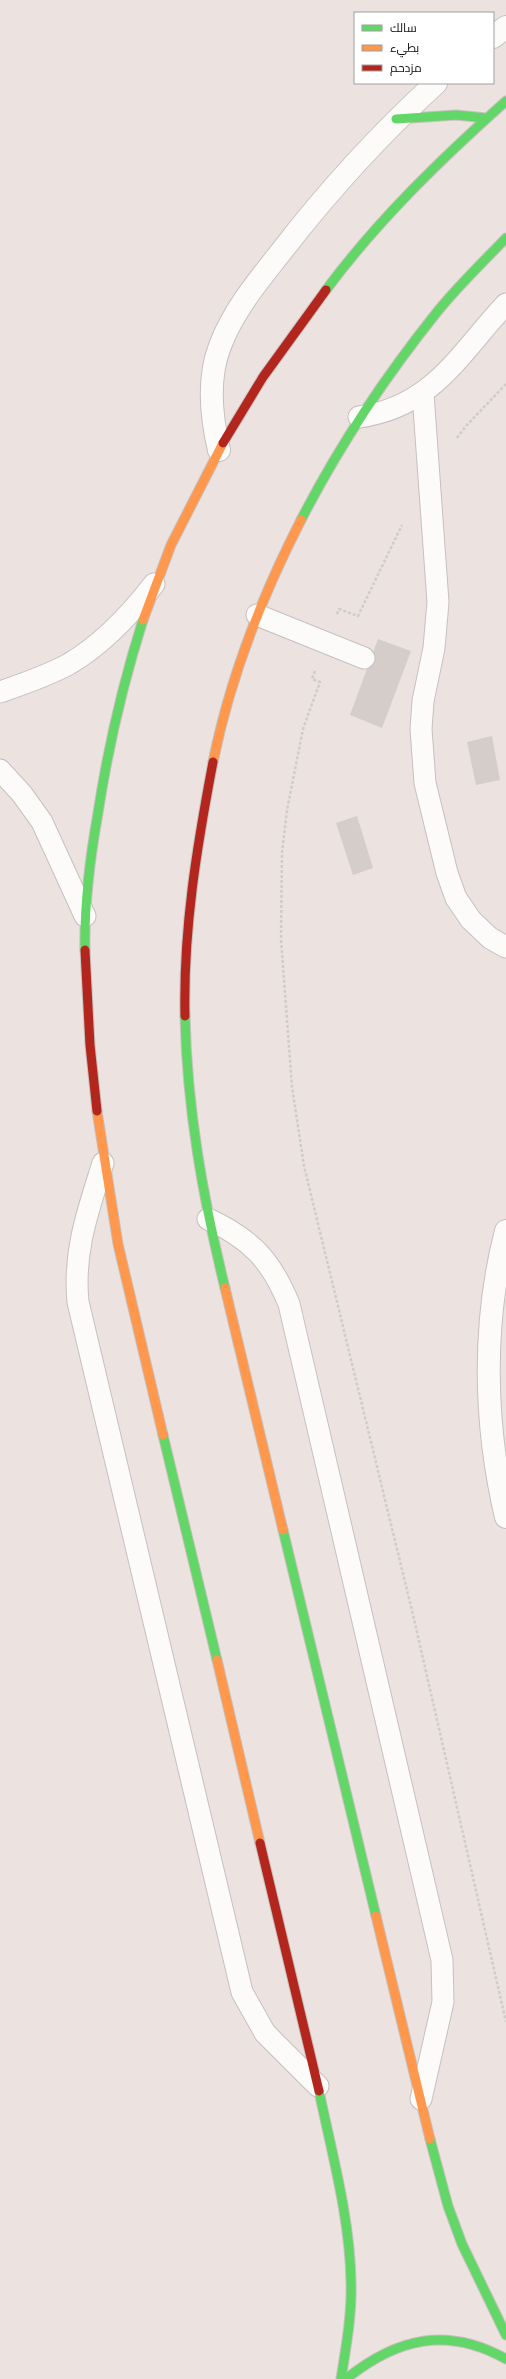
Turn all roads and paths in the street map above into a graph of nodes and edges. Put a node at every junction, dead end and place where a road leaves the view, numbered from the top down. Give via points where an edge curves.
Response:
1 (506, 27) edge
2 (494, 36) edge
3 (435, 84) edge
4 (506, 101) edge
5 (486, 118) junction
6 (396, 119) junction
7 (506, 238) edge
8 (506, 304) edge
9 (506, 384) edge
10 (423, 394) junction
11 (358, 417) junction
12 (219, 450) junction
13 (429, 477) junction
14 (405, 518) dead end
15 (157, 580) junction
16 (257, 615) junction
17 (326, 643) junction
18 (364, 658) dead end
19 (0, 692) edge
20 (0, 770) edge
21 (85, 916) junction
22 (506, 947) edge
23 (103, 1163) junction
24 (208, 1219) junction
25 (506, 1231) edge
26 (506, 1517) edge
27 (506, 2022) edge
28 (318, 2086) junction
29 (421, 2099) junction
30 (506, 2334) edge
31 (506, 2359) edge
32 (341, 2379) edge
33 (346, 2379) edge

1 - 2 street
3 - 6 street
4 - 5 street
5 - 6 street via 456,115
5 - 12 street via 399,202 342,268 298,326
6 - 12 street via 324,197 256,284 232,320 220,346 213,372 211,398
7 - 11 street via 473,270 412,341
8 - 10 lane via 444,375
9 - 13 path via 466,426
10 - 11 lane via 394,409
10 - 13 lane
11 - 16 street via 311,497 280,557
12 - 15 street via 186,514
13 - 22 lane via 438,602 434,648 422,715 421,756 424,783 447,874 456,898 471,920 490,938
14 - 17 path via 358,616 339,609
15 - 19 lane via 131,613 102,640 69,664
15 - 21 street via 136,646 114,736 93,848
16 - 17 lane
16 - 24 street via 238,668 213,758 196,849 187,942 186,1035 193,1127
17 - 18 lane
17 - 27 path via 312,679 320,682 302,729 282,853 281,939 292,1087 304,1166 414,1619
20 - 21 lane via 22,794 42,822
21 - 23 street via 92,1082
23 - 28 street via 118,1244
23 - 28 lane via 78,1253 76,1278 80,1310 242,1992 265,2033
24 - 29 street via 232,1309
24 - 29 lane via 230,1229 250,1243 280,1281 289,1304 442,1960 443,2002
25 - 26 street via 493,1299 489,1350 490,1408
28 - 32 street via 347,2231 351,2282 350,2323
29 - 30 street via 448,2206 462,2244
31 - 33 street via 473,2344 444,2339 414,2341 387,2350 361,2365

